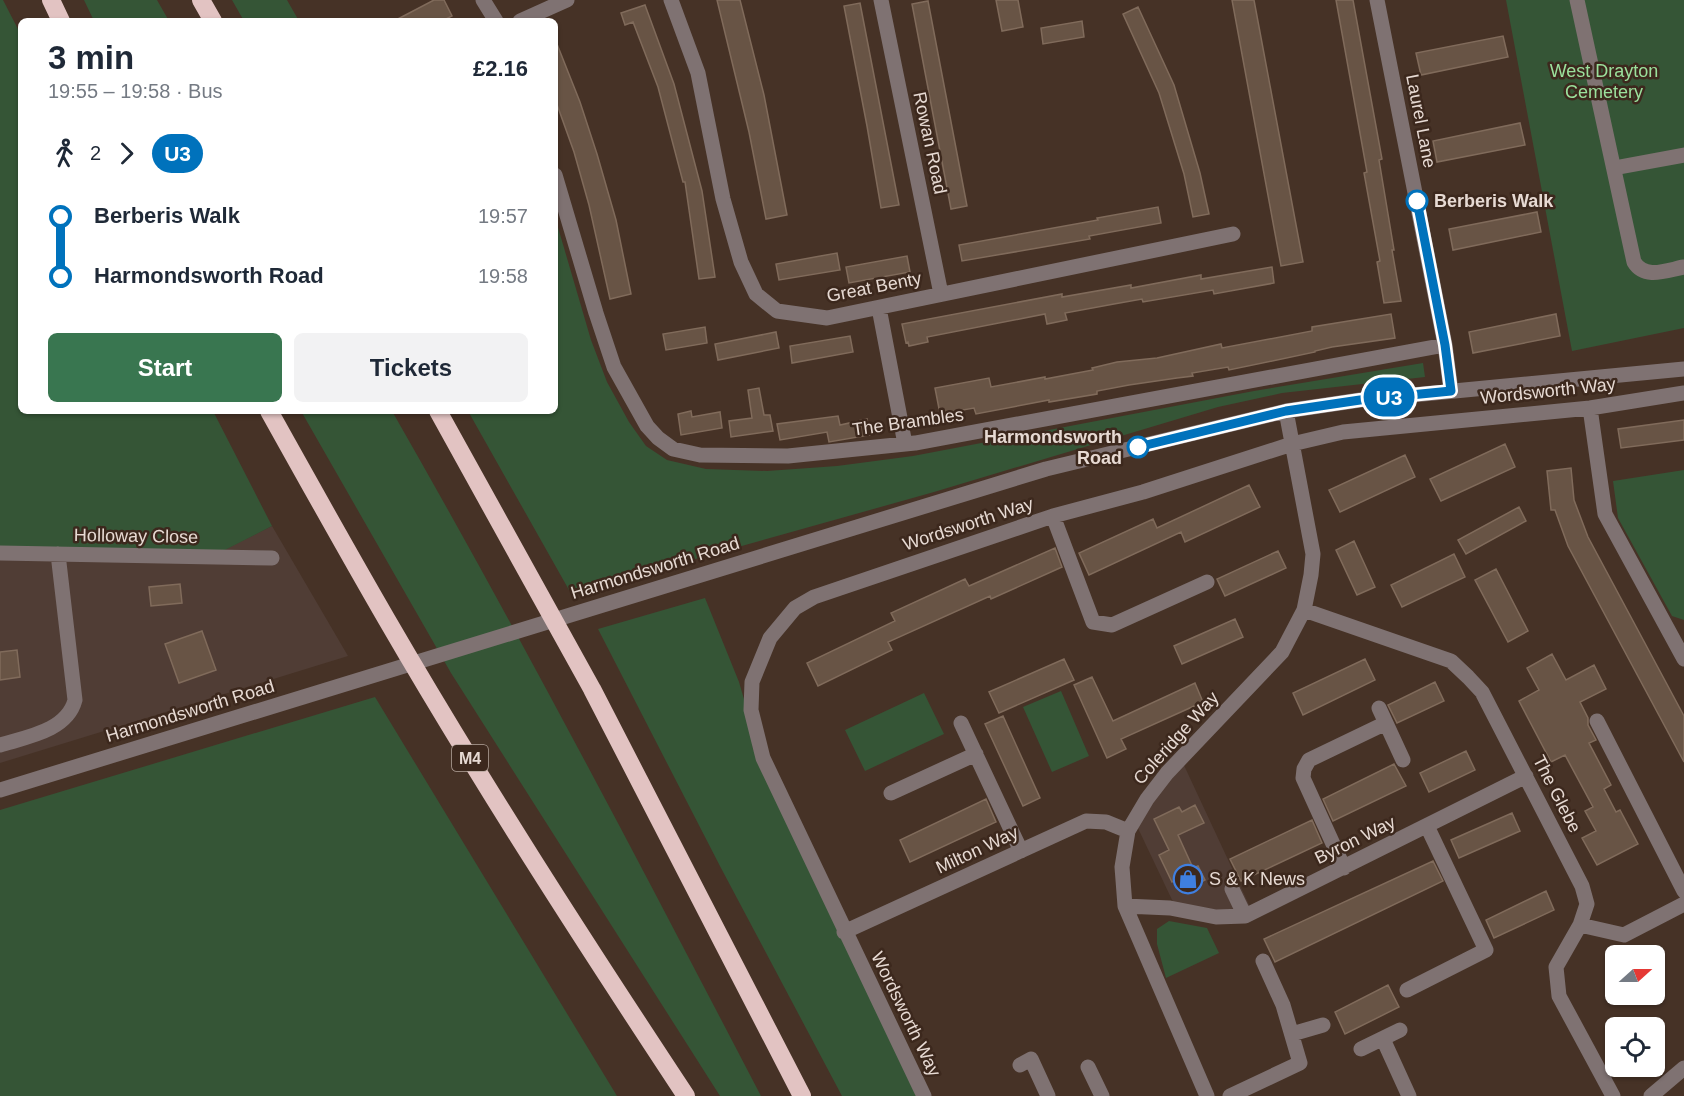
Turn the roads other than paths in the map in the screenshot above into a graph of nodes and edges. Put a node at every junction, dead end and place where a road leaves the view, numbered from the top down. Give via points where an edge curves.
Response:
1 (51, 0) edge
2 (201, 0) edge
3 (483, 0) edge
4 (567, 0) edge
5 (671, 0) edge
6 (881, 0) edge
7 (1377, 0) edge
8 (1577, 0) edge
9 (60, 18) edge
10 (211, 18) edge
11 (494, 18) edge
12 (527, 18) edge
13 (1684, 155) edge
14 (1614, 168) junction
15 (558, 185) edge
16 (1233, 234) dead end
17 (1684, 267) edge
18 (941, 294) junction
19 (879, 308) junction
20 (1445, 345) junction
21 (1684, 369) edge
22 (1451, 391) junction
23 (1684, 393) edge
24 (1590, 408) junction
25 (1286, 411) junction
26 (271, 414) edge
27 (440, 414) edge
28 (905, 444) junction
29 (1292, 444) junction
30 (1053, 516) junction
31 (0, 553) edge
32 (58, 554) junction
33 (272, 558) dead end
34 (1206, 582) dead end
35 (1304, 610) junction
36 (1679, 639) edge
37 (1684, 659) edge
38 (1379, 708) dead end
39 (1597, 721) dead end
40 (961, 723) dead end
41 (1386, 723) junction
42 (0, 745) edge
43 (976, 754) junction
44 (1403, 760) dead end
45 (1526, 776) junction
46 (0, 790) edge
47 (891, 793) dead end
48 (1428, 826) junction
49 (1128, 831) junction
50 (1021, 851) junction
51 (1344, 868) junction
52 (1233, 889) dead end
53 (1684, 891) edge
54 (1684, 904) edge
55 (1125, 906) junction
56 (1245, 916) junction
57 (1580, 925) junction
58 (844, 932) junction
59 (1263, 961) dead end
60 (1407, 990) dead end
61 (1323, 1024) dead end
62 (1400, 1030) dead end
63 (1292, 1034) junction
64 (1383, 1039) junction
65 (1361, 1049) dead end
66 (1020, 1065) dead end
67 (1088, 1067) dead end
68 (1684, 1068) edge
69 (686, 1096) edge
70 (802, 1096) edge
71 (924, 1096) edge
72 (1048, 1096) edge
73 (1102, 1096) edge
74 (1207, 1096) edge
75 (1230, 1096) edge
76 (1409, 1096) edge
77 (1613, 1096) edge
78 (1651, 1096) edge

1 - 9 highway
2 - 10 highway
3 - 11 street
4 - 12 street
5 - 19 street, Great Benty via 698,72 723,199 741,262 756,294 777,310 826,318
6 - 18 street, Rowan Road
7 - 20 street, Laurel Lane
8 - 14 street
13 - 14 street
14 - 17 street via 1634,262 1646,273
15 - 28 street, The Brambles via 614,367 647,426 673,450 700,455 788,456
16 - 18 street, Great Benty
18 - 19 street, Great Benty
19 - 28 street
20 - 22 street, Laurel Lane
20 - 28 street, The Brambles
21 - 22 street, Harmondsworth Road
22 - 25 street, Harmondsworth Road
23 - 24 street, Wordsworth Way
24 - 29 street, Wordsworth Way via 1398,425
24 - 36 street via 1605,514
25 - 29 street, Coleridge Way
25 - 46 street, Harmondsworth Road via 1046,469
26 - 69 highway, M4 via 460,742
27 - 70 highway via 592,689
29 - 30 street, Wordsworth Way
29 - 35 street, Coleridge Way via 1313,554
30 - 34 street via 1093,622 1112,624
30 - 58 street, Wordsworth Way via 814,597 795,608 770,638 752,682 751,710 763,758
31 - 32 street, Holloway Close
32 - 33 street, Holloway Close
32 - 42 street via 73,707 51,728
35 - 45 street, The Glebe via 1451,661 1482,692
35 - 49 street, Coleridge Way via 1282,652 1167,773
36 - 37 street
38 - 41 street
39 - 53 street
40 - 43 street
41 - 44 street
41 - 51 street via 1309,760 1304,769 1303,778
43 - 47 street
43 - 50 street
45 - 48 street, Byron Way
45 - 57 street, The Glebe via 1582,886 1587,904
48 - 51 street, Byron Way
48 - 60 street via 1486,950
49 - 50 street, Milton Way via 1106,822 1086,821
49 - 55 street, Coleridge Way via 1122,867
50 - 58 street, Milton Way
51 - 56 street, Byron Way
52 - 56 street
54 - 57 street via 1624,935
55 - 56 street, Byron Way via 1170,908 1216,917
55 - 74 street, Coleridge Way
57 - 77 street, The Glebe via 1557,966 1559,996
58 - 71 street, Wordsworth Way
59 - 63 street
61 - 63 street
62 - 64 street
63 - 75 street via 1300,1063
64 - 65 street
64 - 76 street
66 - 72 street via 1031,1059
67 - 73 street
68 - 78 street

